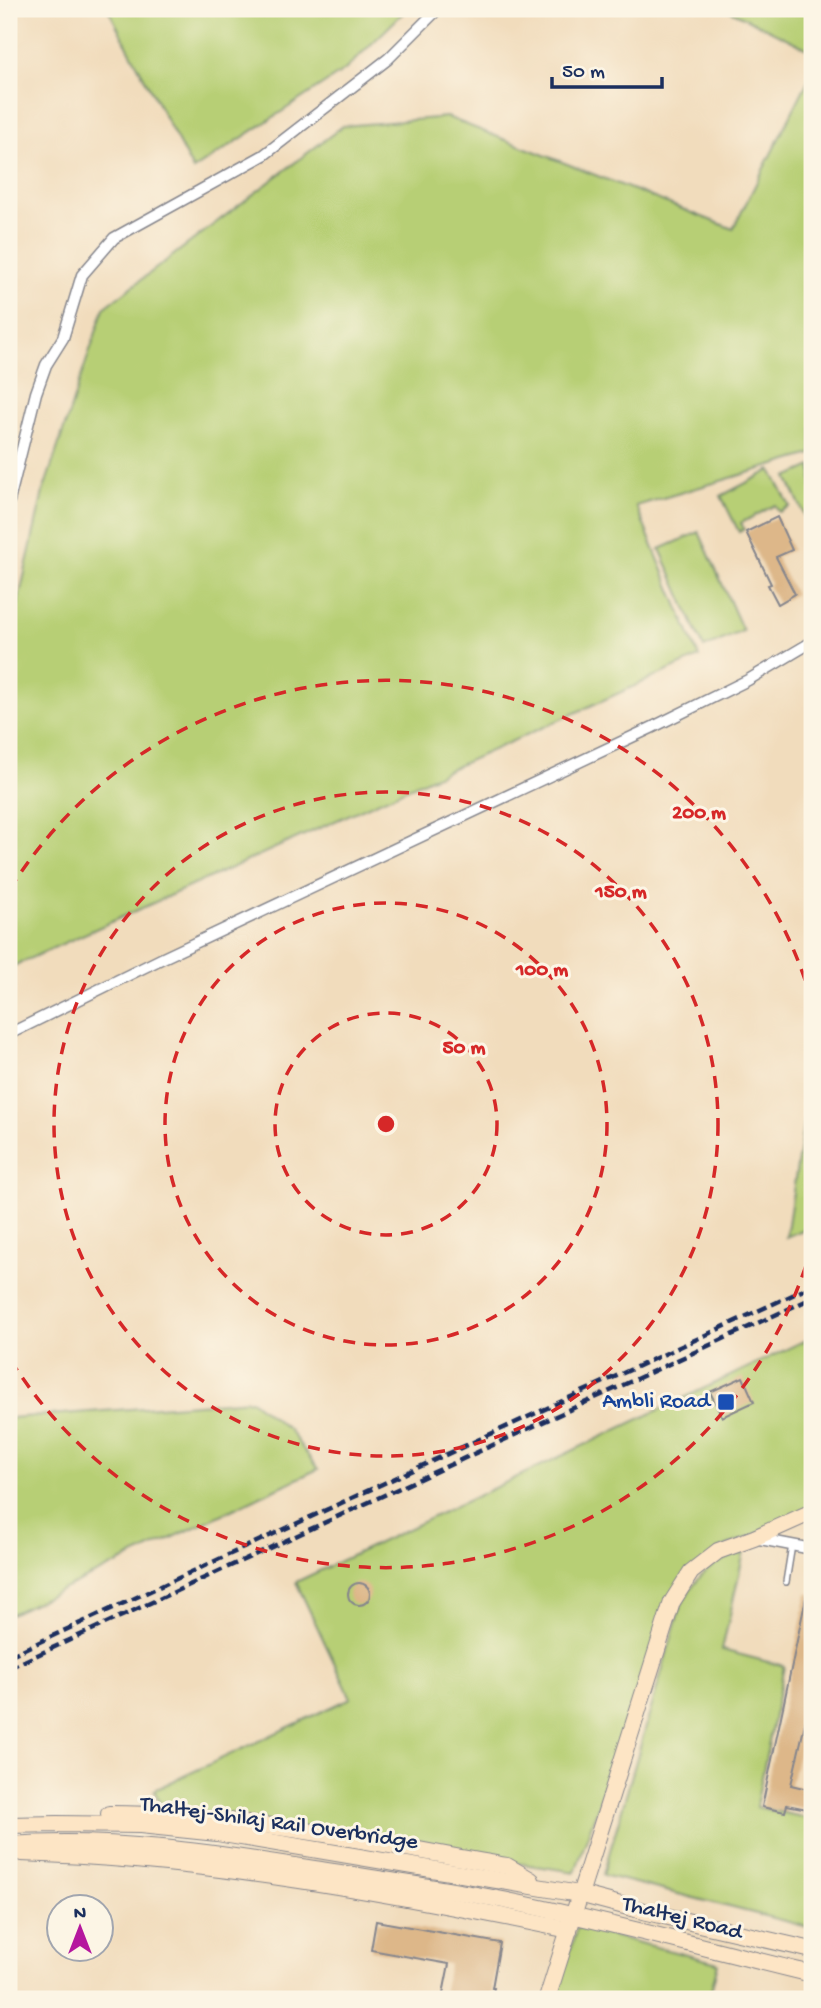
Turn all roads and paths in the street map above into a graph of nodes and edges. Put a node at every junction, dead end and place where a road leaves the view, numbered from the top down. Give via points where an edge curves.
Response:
1 (438, 9) edge
2 (9, 452) edge
3 (20, 457) junction
4 (9, 501) edge
5 (812, 642) edge
6 (9, 1034) edge
7 (812, 1512) edge
8 (754, 1538) junction
9 (792, 1545) junction
10 (812, 1549) edge
11 (786, 1582) dead end
12 (9, 1815) edge
13 (9, 1825) edge
14 (9, 1845) edge
15 (9, 1853) edge
16 (542, 1887) junction
17 (579, 1894) junction
18 (541, 1908) joint
19 (571, 1923) junction
20 (812, 1950) edge
21 (812, 1974) edge
22 (547, 1999) edge

1 - 3 street via 388,59 264,155 114,239 82,275 62,338 36,393
2 - 3 street
3 - 4 street
5 - 6 street via 651,728
7 - 8 street
8 - 9 street
8 - 17 street via 718,1551 691,1572 672,1602
9 - 10 street
9 - 11 lane
12 - 16 street via 221,1819 507,1866
13 - 16 street, Thaltej-Shilaj Rail Overbridge via 140,1825 217,1833
14 - 18 street, Thaltej-Shilaj Rail Overbridge via 146,1846 219,1854
15 - 19 street via 119,1857 218,1869
16 - 17 street, Thaltej Road
17 - 19 street
17 - 20 street, Thaltej Road
18 - 19 street, Thaltej Road
19 - 21 street, Thaltej Road
19 - 22 street

